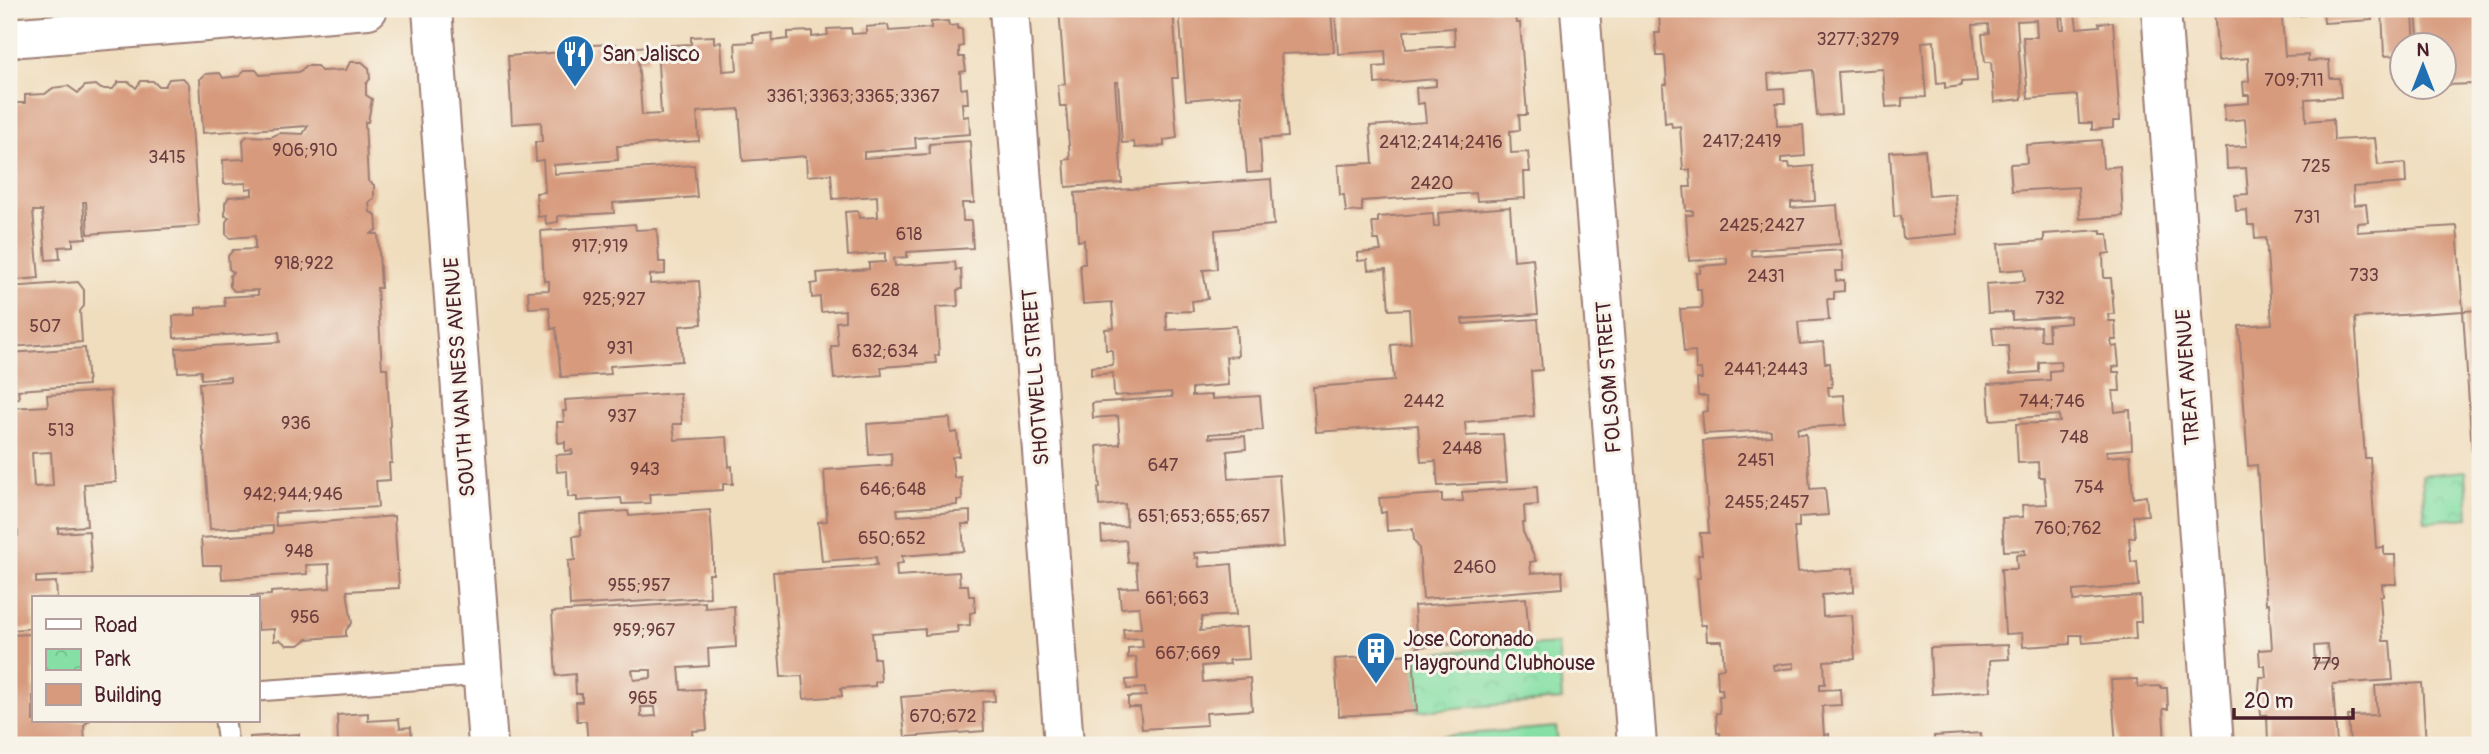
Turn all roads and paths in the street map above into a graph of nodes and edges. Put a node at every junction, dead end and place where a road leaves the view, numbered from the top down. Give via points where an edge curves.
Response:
1 (368, 9) edge
2 (432, 9) edge
3 (1009, 9) edge
4 (1580, 9) edge
5 (2161, 9) edge
6 (304, 11) edge
7 (9, 38) edge
8 (483, 675) junction
9 (259, 691) edge
10 (225, 722) edge
11 (228, 745) edge
12 (488, 745) edge
13 (1064, 745) edge
14 (1637, 745) edge
15 (2214, 745) edge

1 - 6 street
2 - 8 street, SOUTH VAN NESS AVENUE
3 - 13 street, SHOTWELL STREET
4 - 14 street, FOLSOM STREET
5 - 15 street, TREAT AVENUE
6 - 7 street
8 - 9 lane
8 - 12 street, SOUTH VAN NESS AVENUE
10 - 11 lane

